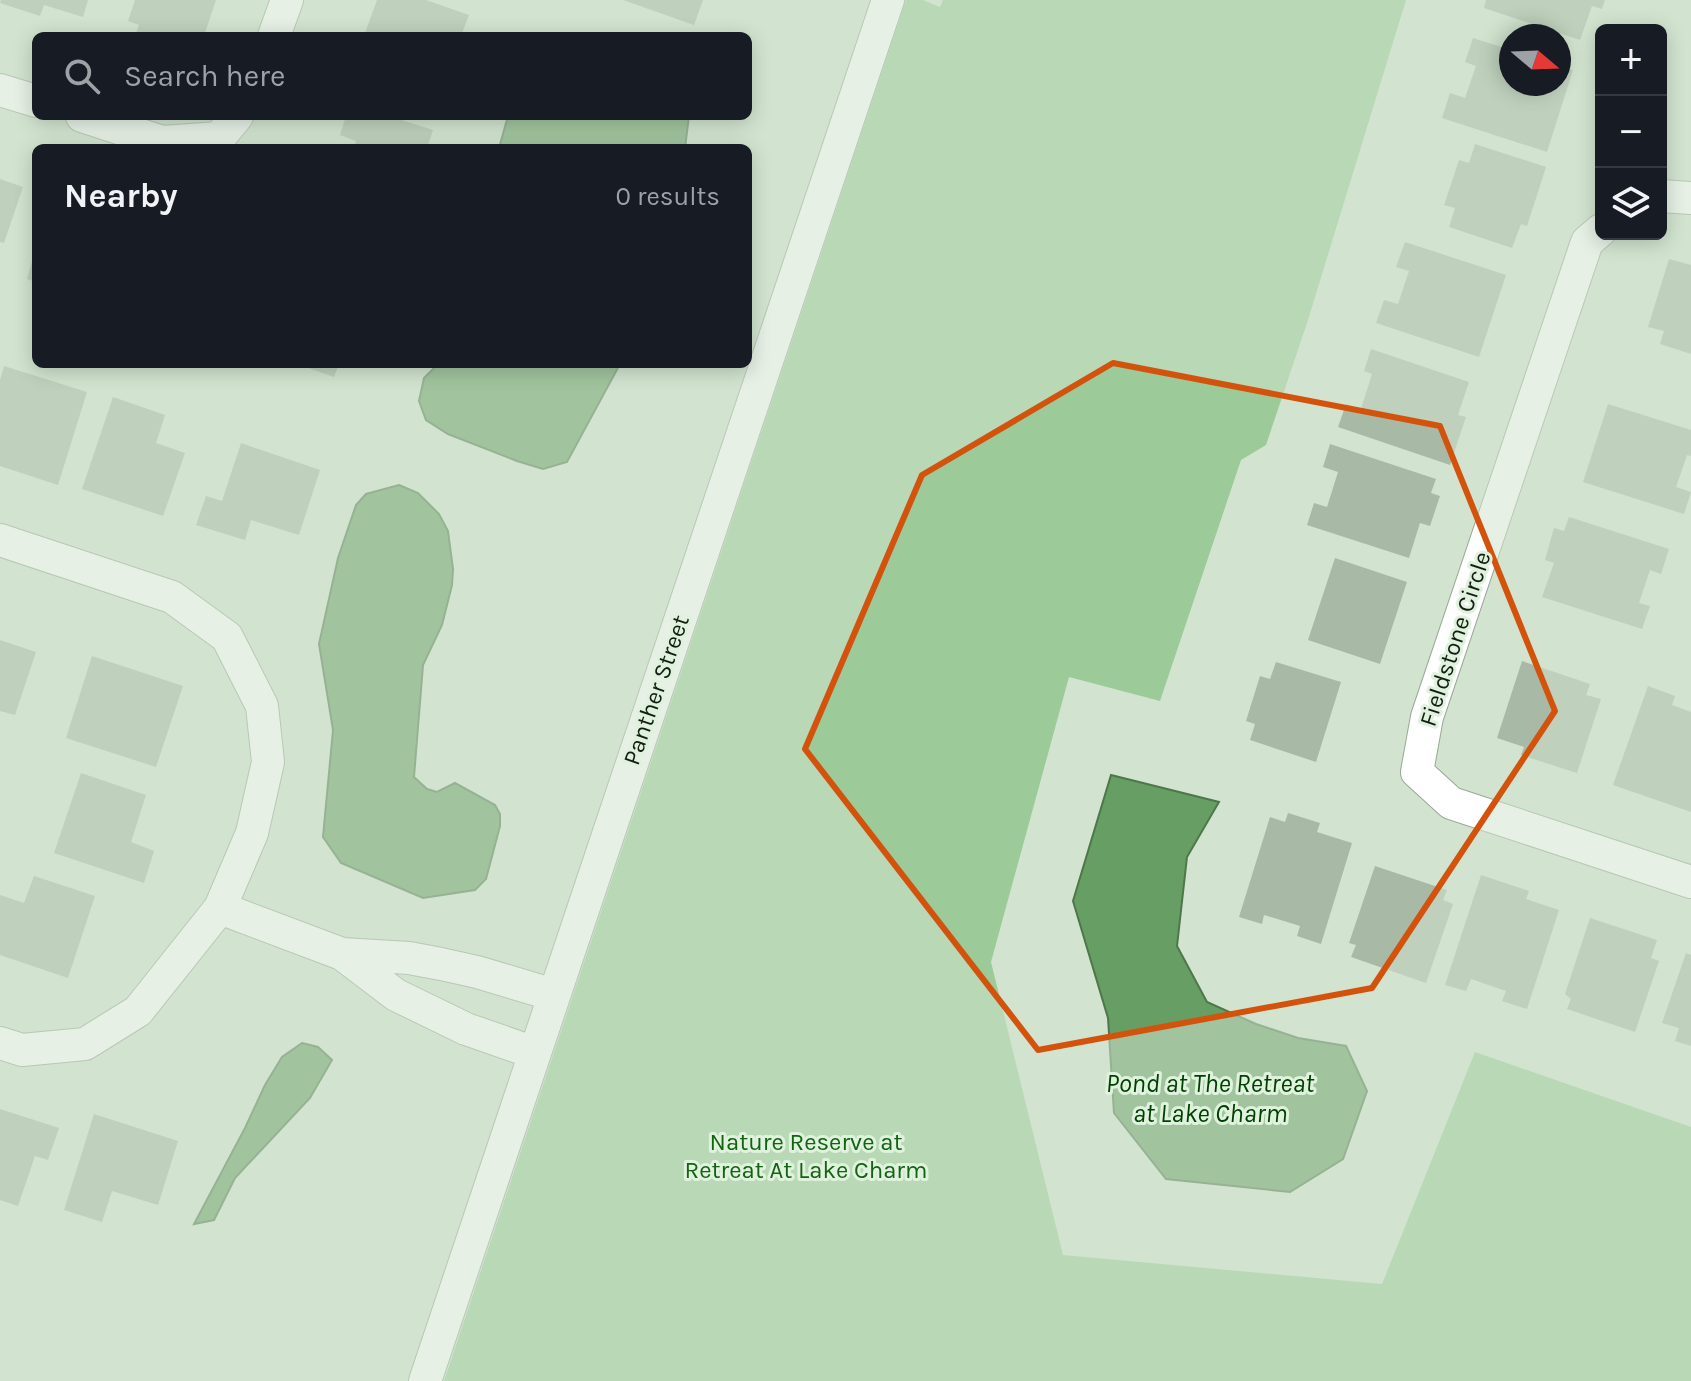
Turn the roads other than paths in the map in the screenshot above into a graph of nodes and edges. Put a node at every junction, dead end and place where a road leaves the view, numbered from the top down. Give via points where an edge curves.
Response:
1 (287, 0) edge
2 (888, 0) edge
3 (275, 32) edge
4 (0, 90) edge
5 (32, 100) edge
6 (94, 120) edge
7 (234, 120) edge
8 (1667, 196) edge
9 (1691, 198) edge
10 (1595, 235) edge
11 (0, 540) edge
12 (1691, 882) edge
13 (220, 908) junction
14 (342, 954) junction
15 (441, 964) junction
16 (554, 995) junction
17 (425, 1009) junction
18 (0, 1043) edge
19 (535, 1053) junction
20 (425, 1381) edge

1 - 3 street
2 - 16 street, Panther Street
4 - 5 street
6 - 7 street via 162,142 219,138
8 - 9 street
10 - 12 street, Fieldstone Circle via 1587,242 1427,717 1417,772 1451,803
11 - 13 street via 172,597 227,637 262,706 268,762 252,833
13 - 14 street
13 - 18 street via 138,1011 85,1044 22,1050
14 - 15 street
14 - 17 street via 396,995
15 - 16 street
15 - 17 street
16 - 19 street, Panther Street
17 - 19 street
19 - 20 street, Panther Street

